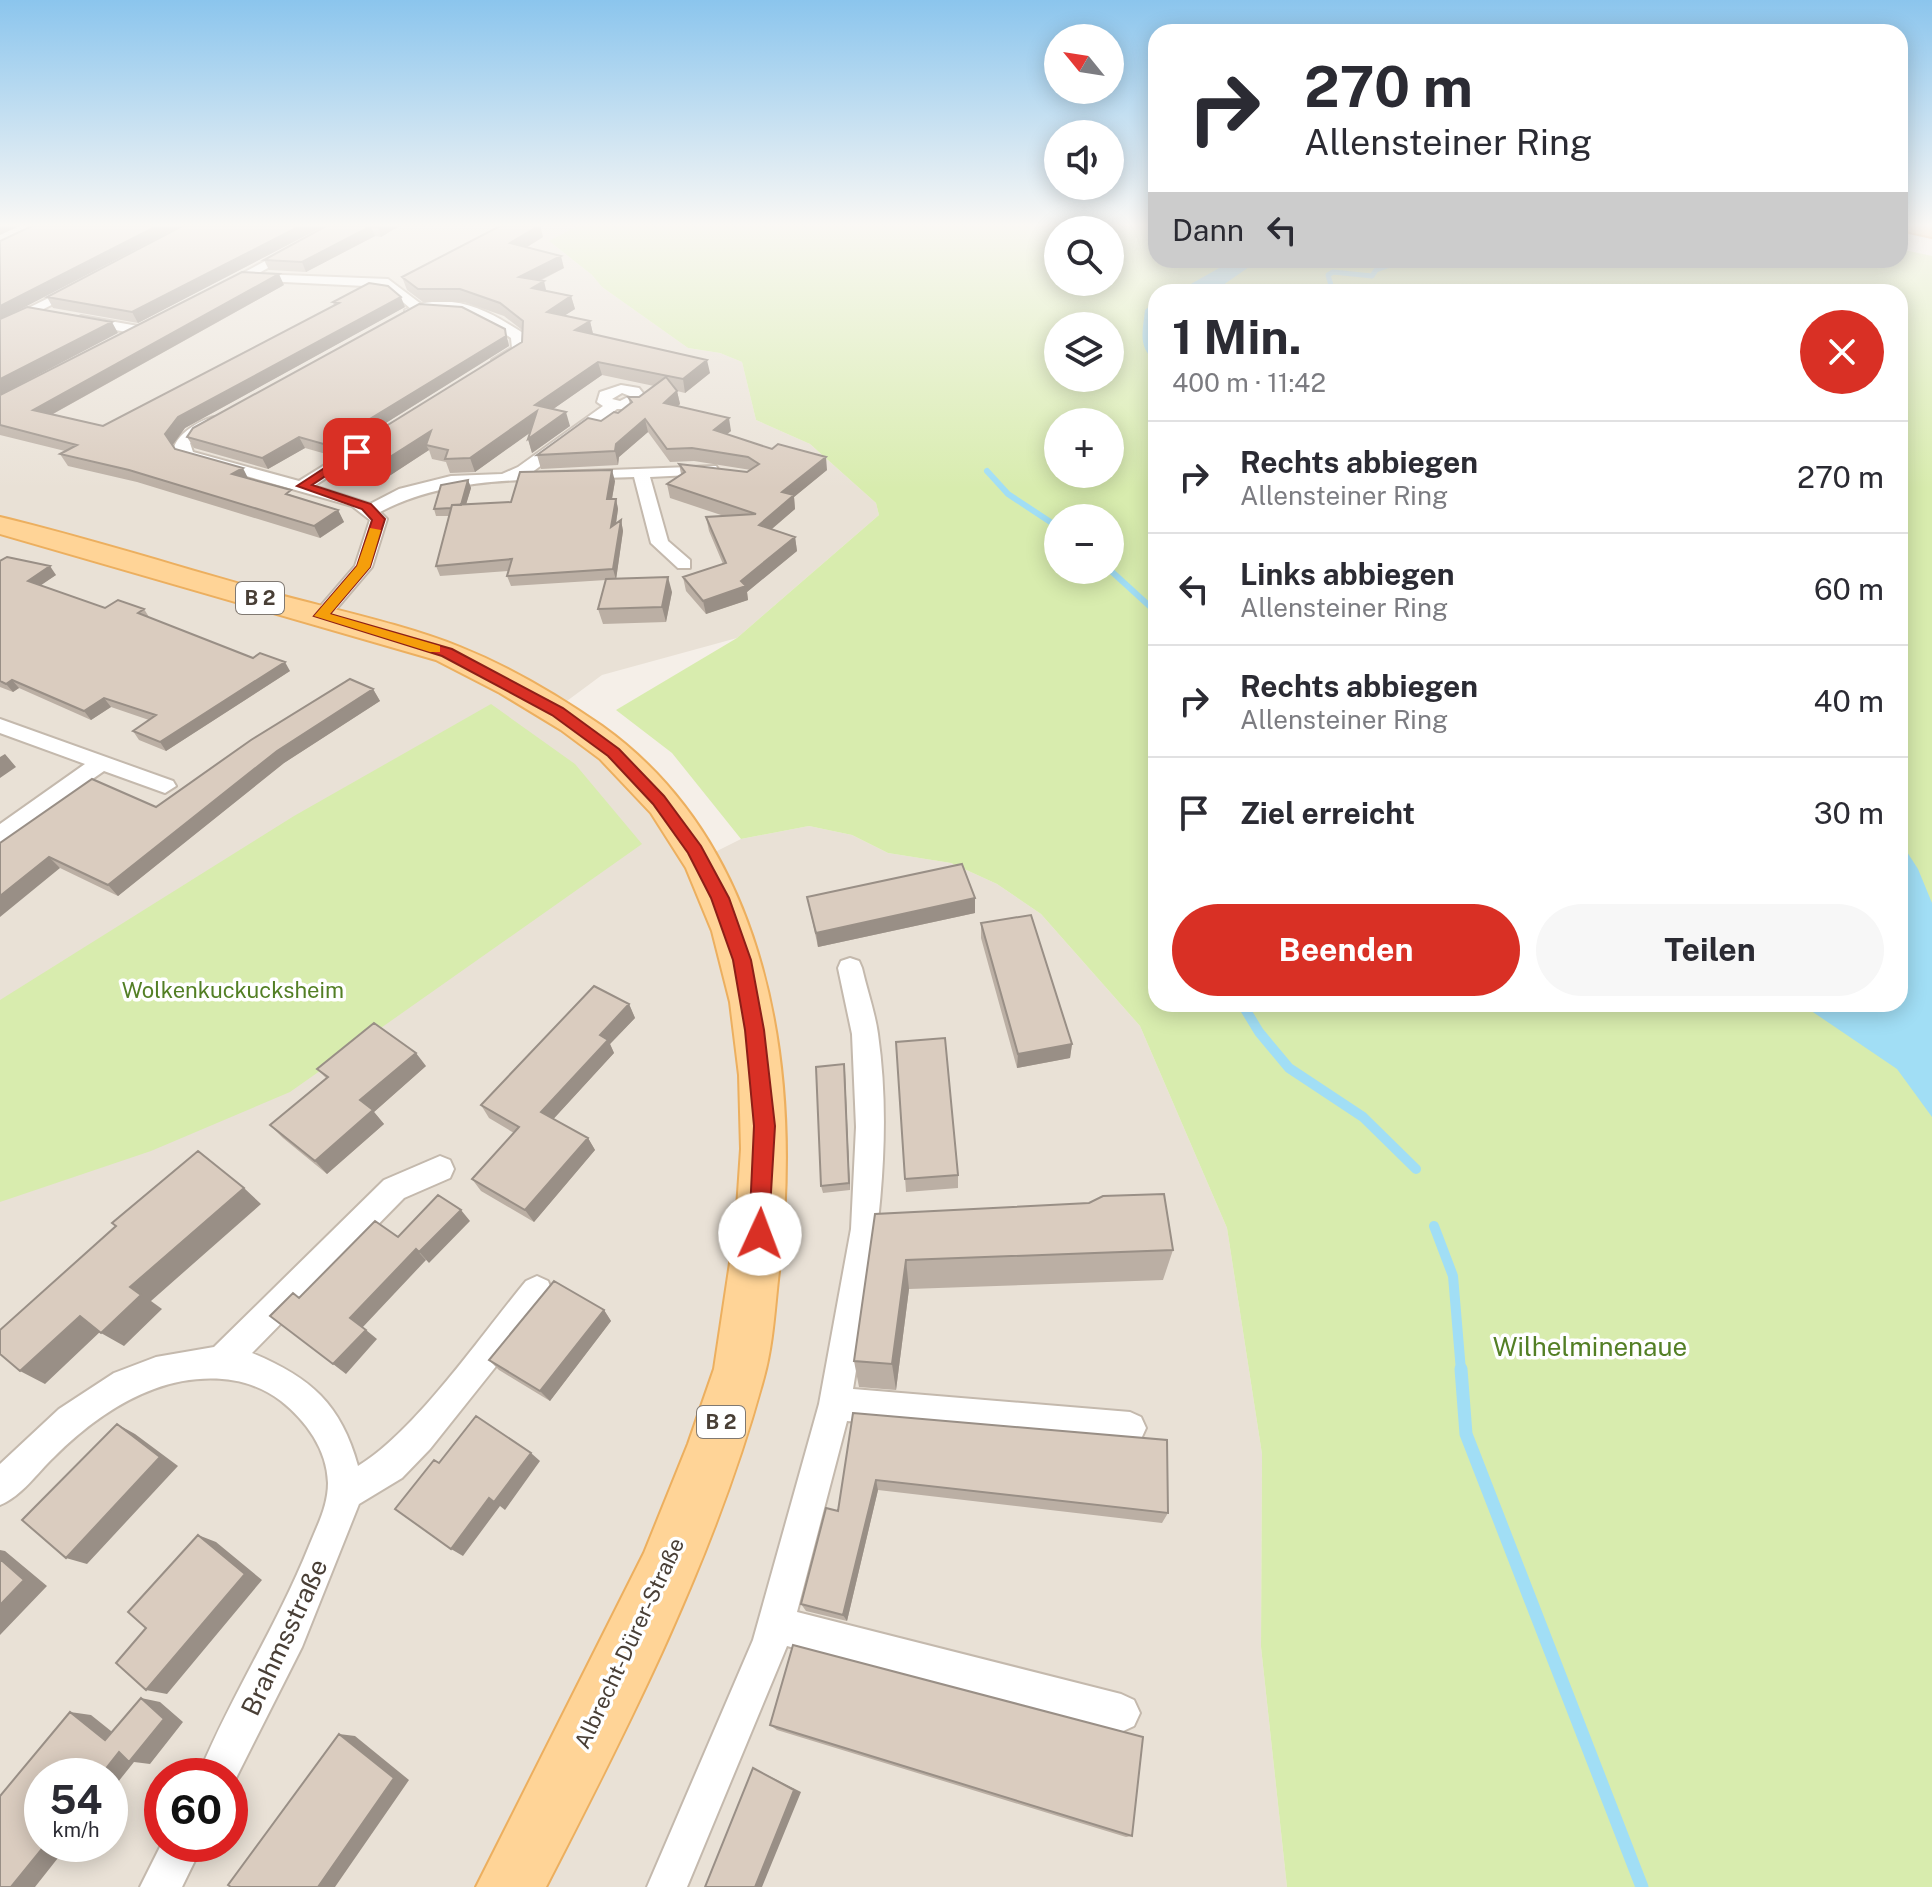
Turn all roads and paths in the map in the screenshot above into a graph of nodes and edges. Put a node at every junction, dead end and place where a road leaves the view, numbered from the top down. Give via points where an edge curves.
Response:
1 (29, 313) edge
2 (44, 313) edge
3 (411, 313) edge
4 (484, 313) edge
5 (151, 323) edge
6 (392, 323) edge
7 (0, 327) edge
8 (138, 330) junction
9 (110, 345) edge
10 (478, 375) edge
11 (612, 406) dead end
12 (231, 412) edge
13 (397, 426) edge
14 (641, 473) junction
15 (731, 474) edge
16 (506, 478) junction
17 (303, 486) junction
18 (371, 510) junction
19 (0, 525) edge
20 (684, 564) dead end
21 (321, 616) junction
22 (0, 726) edge
23 (100, 764) junction
24 (165, 786) dead end
25 (0, 835) edge
26 (850, 968) dead end
27 (440, 1169) dead end
28 (537, 1291) dead end
29 (223, 1361) junction
30 (835, 1404) junction
31 (1130, 1428) dead end
32 (0, 1488) edge
33 (344, 1494) junction
34 (776, 1625) junction
35 (1121, 1713) dead end
36 (226, 1758) edge
37 (173, 1862) edge
38 (160, 1887) edge
39 (510, 1887) edge
40 (667, 1887) edge

1 - 7 street
2 - 8 street
3 - 6 street
4 - 10 street via 518,336 519,350
5 - 8 street
8 - 9 street
11 - 16 street
12 - 17 street via 191,434 182,448 188,455
13 - 17 street
14 - 15 street via 694,469
14 - 16 street
14 - 20 street via 660,543
16 - 18 street via 420,488
17 - 18 street
18 - 21 street via 379,519 363,567
19 - 21 main road, Albrecht-Dürer-Straße / B 2
21 - 39 main road, Albrecht-Dürer-Straße / B 2 via 447,653 558,711 613,752 671,815 720,898 742,960 754,1030 765,1126 760,1234 738,1376 664,1578
22 - 23 street
23 - 24 street
23 - 25 street
26 - 30 street via 865,1034 880,1228
27 - 29 street via 394,1189
28 - 33 street via 418,1437 390,1466
29 - 32 street via 173,1367 126,1385 71,1419
29 - 33 street via 266,1371 320,1416 342,1469
30 - 31 street
30 - 34 street
33 - 36 street, Brahmsstraße via 308,1598
34 - 35 street
34 - 40 street
37 - 38 street

